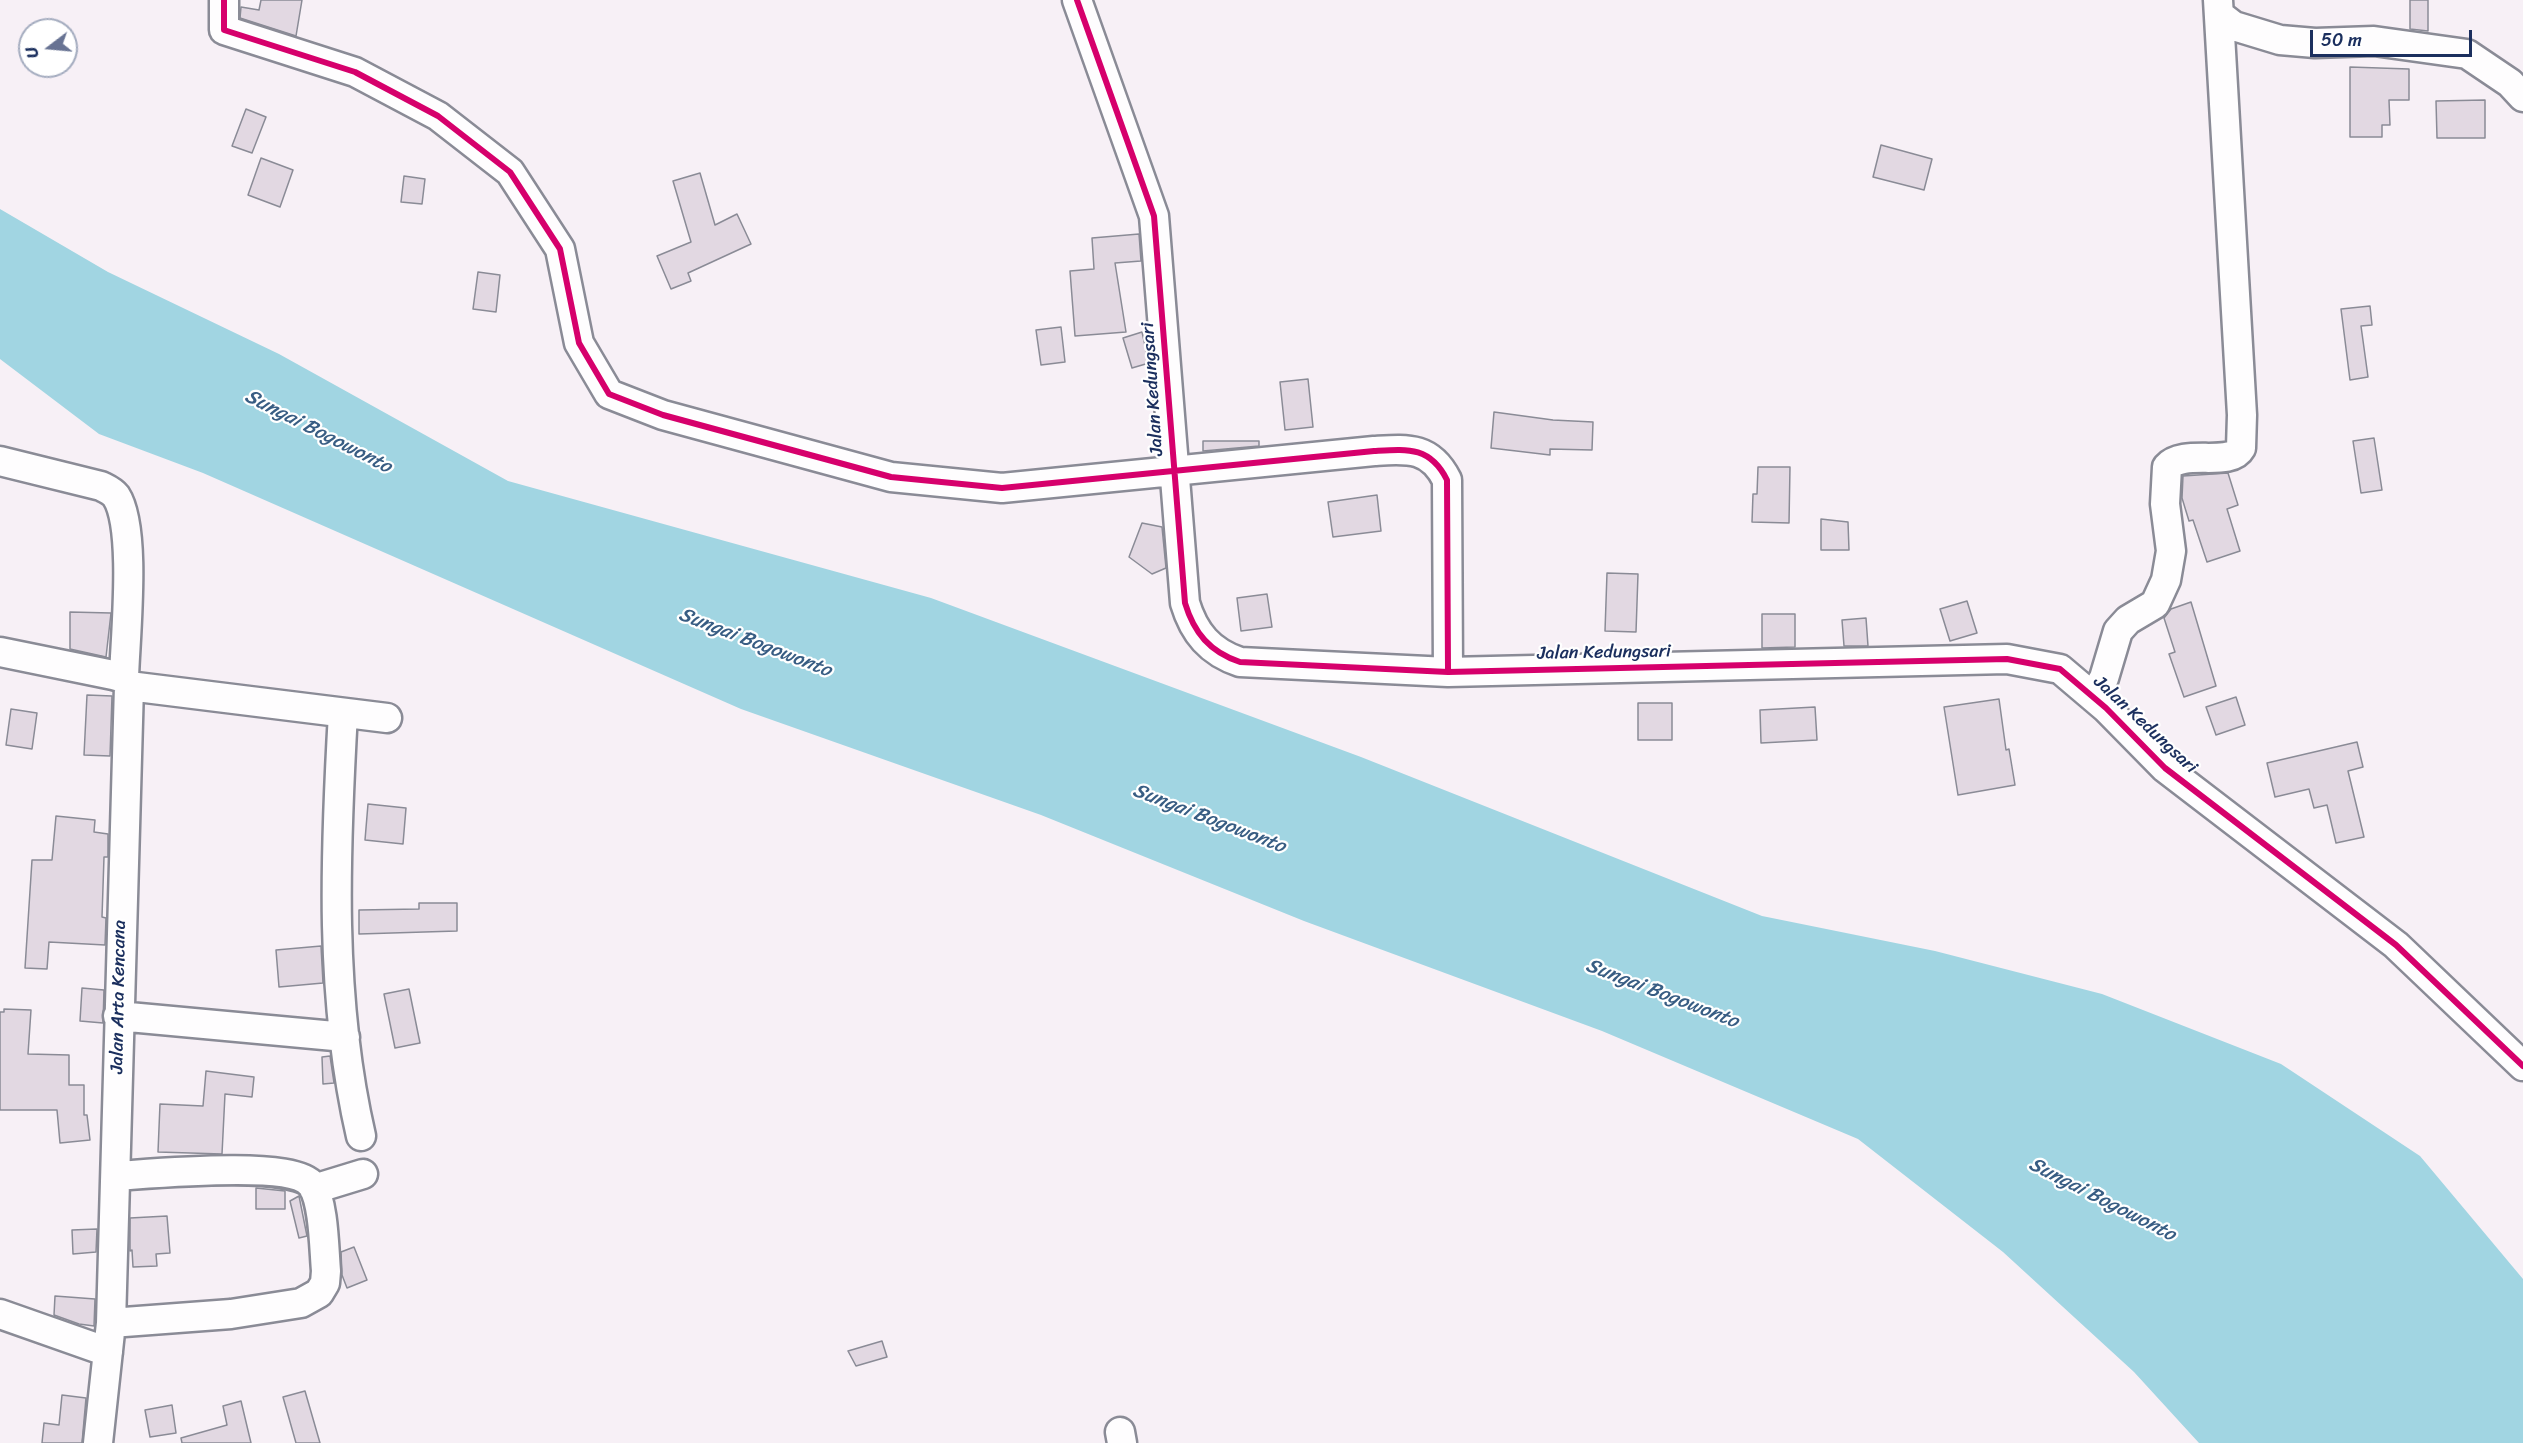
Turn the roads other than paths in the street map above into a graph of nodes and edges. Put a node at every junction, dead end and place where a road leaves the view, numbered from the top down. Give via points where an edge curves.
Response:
1 (225, 0) edge
2 (1077, 0) edge
3 (2219, 8) edge
4 (2523, 97) edge
5 (0, 461) edge
6 (1174, 473) junction
7 (0, 652) edge
8 (1448, 672) junction
9 (126, 682) junction
10 (2093, 696) junction
11 (343, 713) junction
12 (387, 718) dead end
13 (118, 1016) junction
14 (345, 1037) junction
15 (2523, 1066) edge
16 (361, 1136) dead end
17 (363, 1174) dead end
18 (116, 1176) junction
19 (314, 1189) junction
20 (0, 1314) edge
21 (111, 1323) junction
22 (108, 1352) junction
23 (98, 1443) edge

1 - 6 street via 224,30 355,72 438,116 510,172 560,249 579,343 609,394 663,415 891,477 1002,488
2 - 6 street, Jalan Kedungsari via 1154,216
3 - 4 street via 2234,26 2280,40 2315,44 2373,40 2467,54 2510,83
3 - 10 street via 2241,448 2231,456 2189,458 2167,467 2165,504 2171,551 2166,580 2155,604 2118,631 2104,678
5 - 9 street, Jalan Arta Kencana via 101,486 116,496 128,557
6 - 8 street, Jalan Kedungsari via 1185,603 1194,630 1227,658 1240,662
6 - 8 street via 1398,449 1426,454 1440,465 1447,480
7 - 9 street
8 - 10 street, Jalan Kedungsari via 2007,659 2060,669
9 - 11 street
9 - 13 street, Jalan Arta Kencana
10 - 15 street, Jalan Kedungsari via 2166,768 2396,945
11 - 12 street
11 - 14 street via 337,907
13 - 14 street
13 - 18 street, Jalan Arta Kencana
14 - 16 street
17 - 19 street
18 - 19 street via 277,1172 302,1177
18 - 21 street, Jalan Arta Kencana
19 - 21 street via 326,1272 319,1293 309,1299 231,1314
20 - 22 street
21 - 22 street, Jalan Arta Kencana
22 - 23 street, Jalan Arta Kencana

